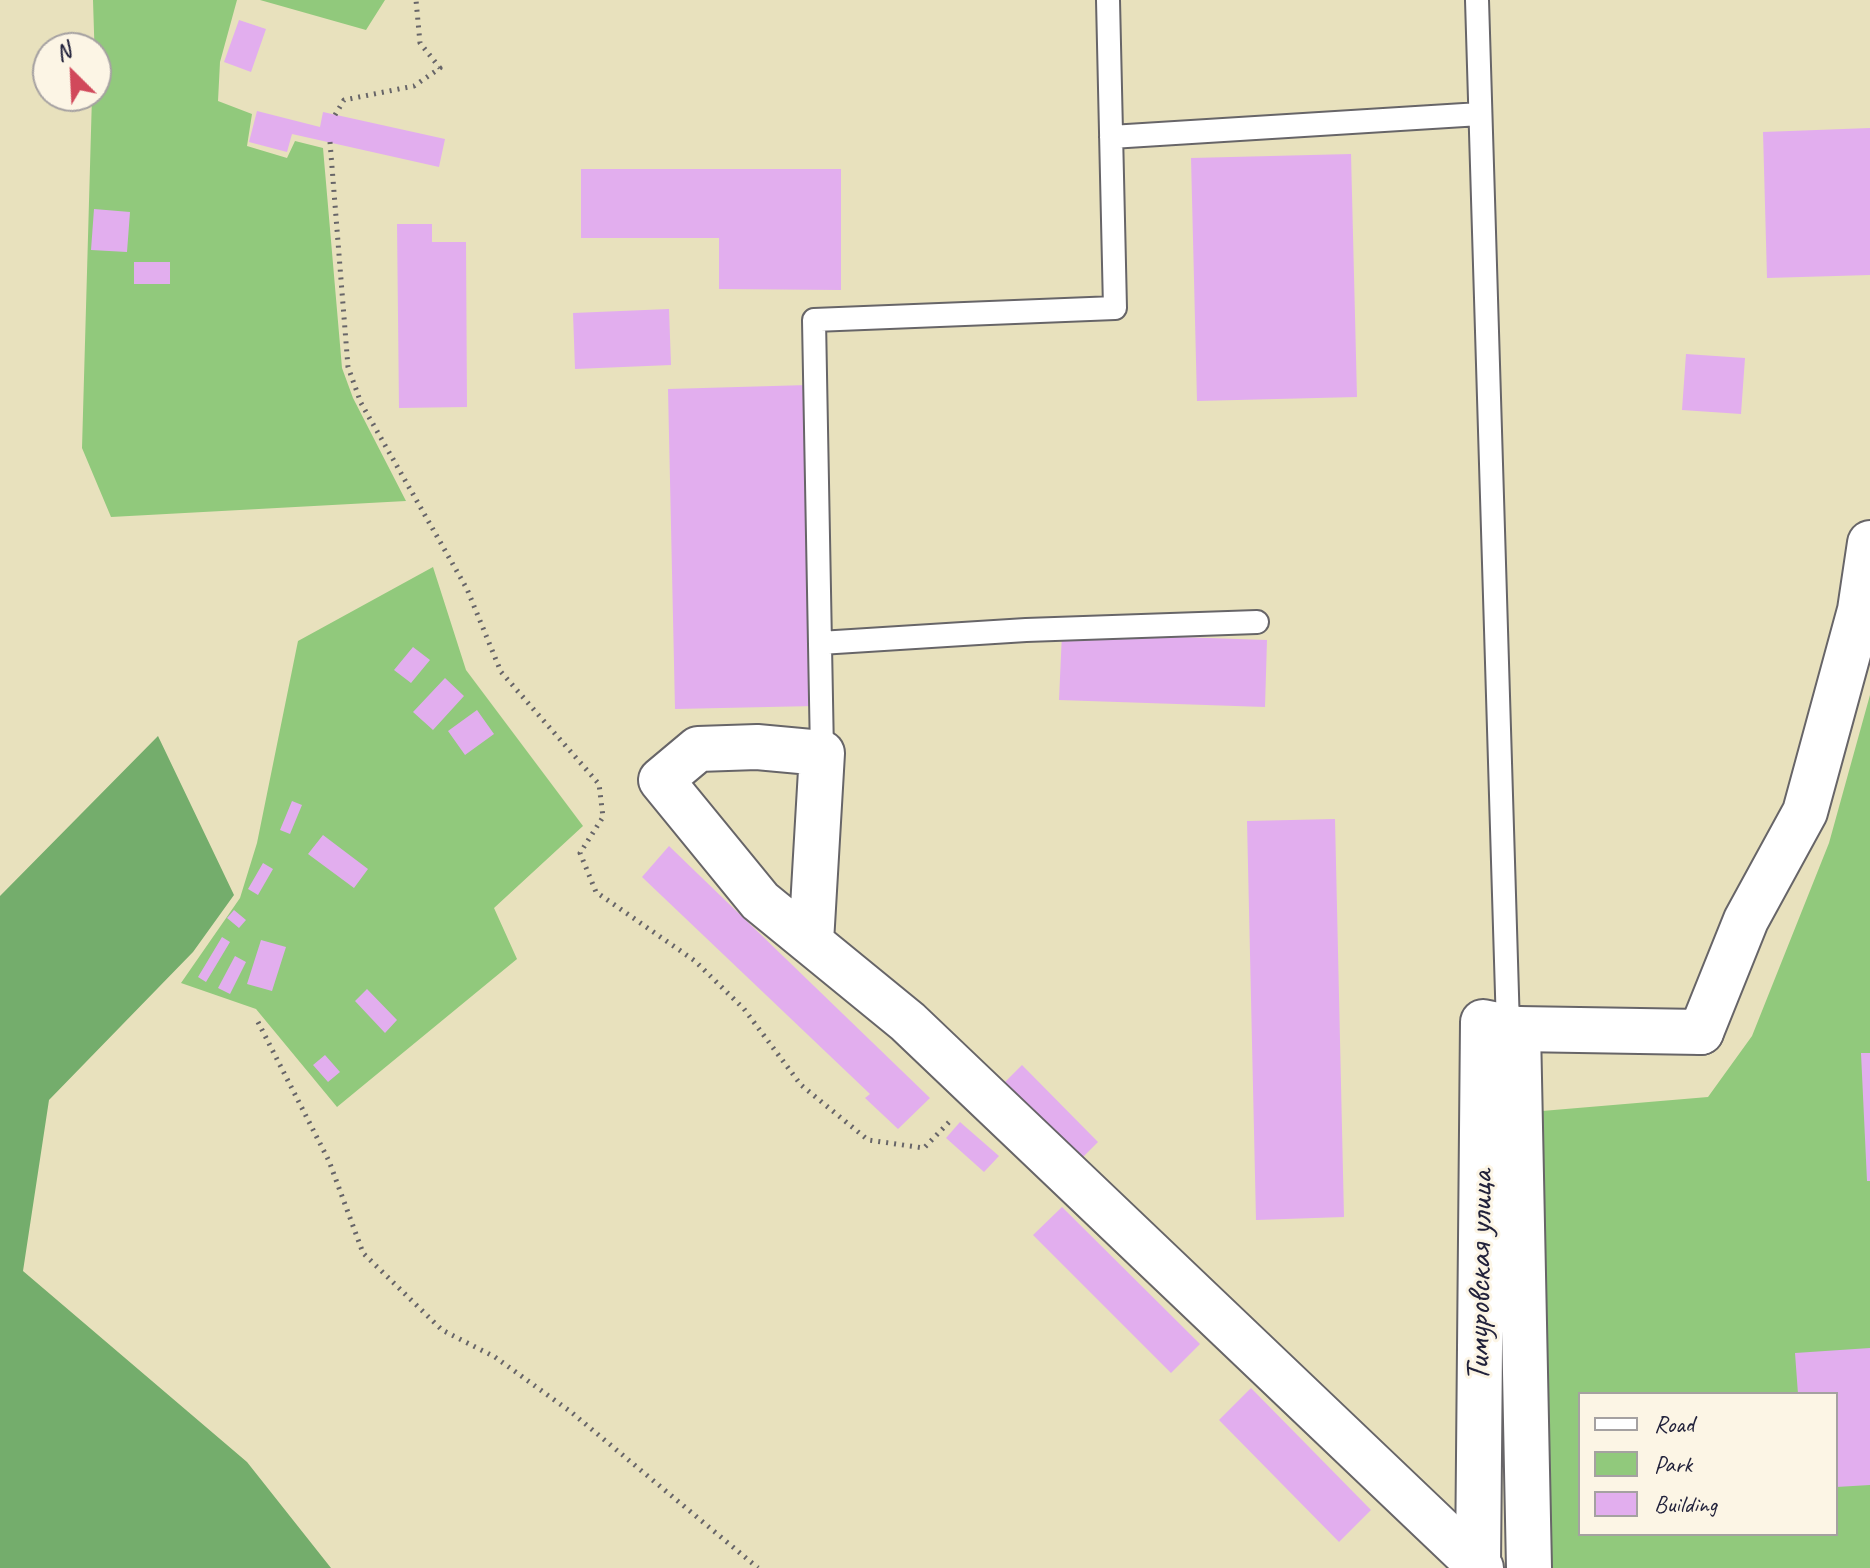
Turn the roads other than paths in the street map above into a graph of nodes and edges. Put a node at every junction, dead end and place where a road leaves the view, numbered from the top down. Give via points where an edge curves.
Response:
1 (1108, 0) edge
2 (1477, 0) edge
3 (1480, 114) junction
4 (1111, 137) junction
5 (1870, 543) edge
6 (1257, 622) dead end
7 (820, 643) junction
8 (822, 753) junction
9 (811, 942) junction
10 (1513, 1028) junction
11 (1479, 1566) edge
12 (1529, 1568) edge

1 - 4 lane
2 - 3 lane
3 - 4 lane
3 - 10 lane
4 - 7 lane via 1115,308 814,320
5 - 10 street, Тимуровская улица via 1860,610 1805,812 1746,920 1701,1032
6 - 7 lane
7 - 8 lane
8 - 9 street
8 - 9 street via 698,749 661,780 760,901
9 - 11 street via 908,1022
10 - 11 street, Тимуровская улица via 1483,1022
10 - 12 street, Тимуровская улица

